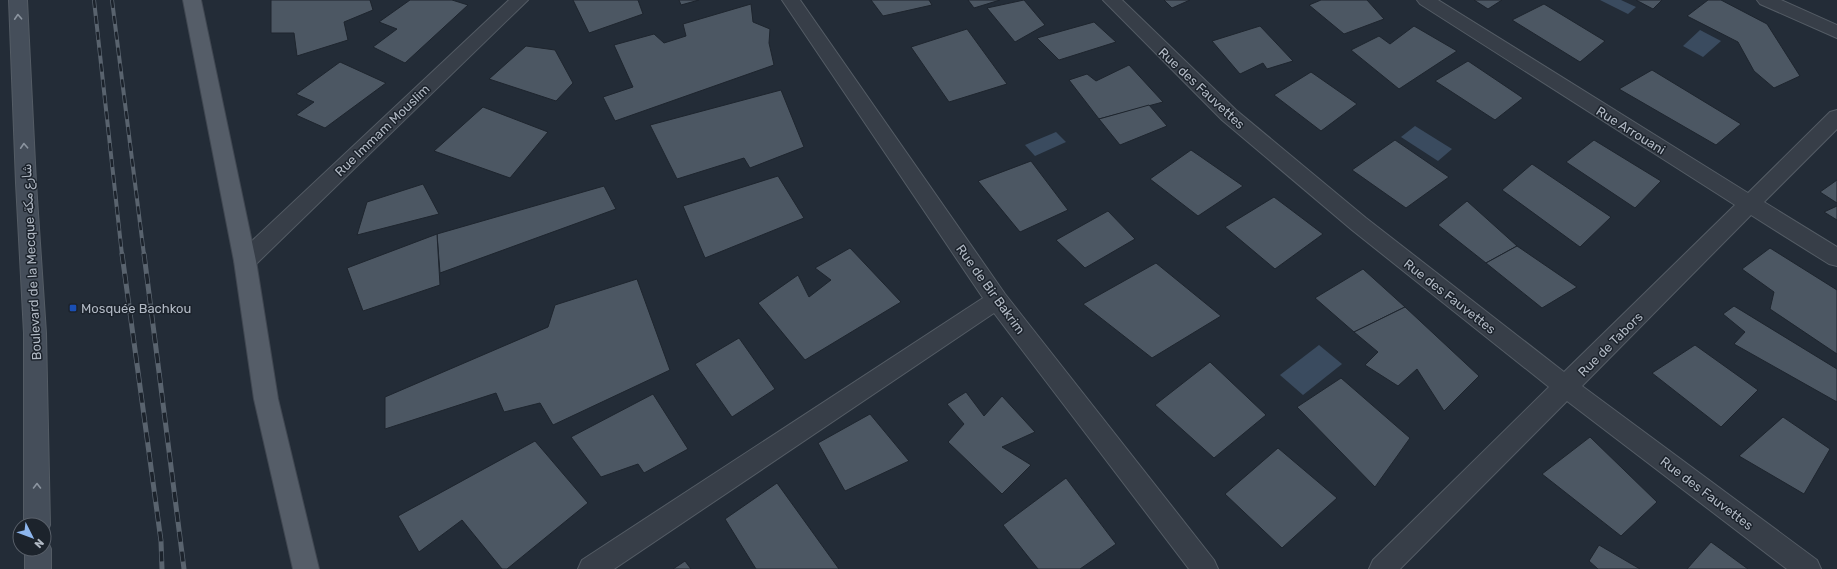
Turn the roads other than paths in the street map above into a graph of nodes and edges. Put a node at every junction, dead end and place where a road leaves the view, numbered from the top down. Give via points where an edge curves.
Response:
1 (18, 0) edge
2 (192, 0) edge
3 (519, 0) edge
4 (791, 0) edge
5 (1112, 0) edge
6 (1426, 0) edge
7 (1766, 0) edge
8 (1837, 32) edge
9 (1837, 117) edge
10 (1751, 204) junction
11 (1837, 258) edge
12 (246, 261) junction
13 (997, 300) junction
14 (1566, 387) junction
15 (38, 517) edge
16 (38, 557) edge
17 (38, 569) edge
18 (306, 569) edge
19 (591, 569) edge
20 (1204, 569) edge
21 (1382, 569) edge
22 (1808, 569) edge

15 -> 1 main road, Boulevard de la Mecque شارع مكة via 35,333
2 - 12 main road
3 - 12 street, Rue Immam Mouslim
4 - 13 street, Rue de Bir Bakrim
5 - 14 street, Rue des Fauvettes via 1228,115 1358,224
6 - 10 street, Rue Arrouani
7 - 8 street
9 - 10 street, Rue de Tabors
10 - 11 street, Rue Arrouani
10 - 14 street, Rue de Tabors
12 - 18 main road via 266,399
13 - 19 street
13 - 20 street, Rue de Bir Bakrim
14 - 21 street, Rue de Tabors
14 - 22 street, Rue des Fauvettes
16 - 17 main road

